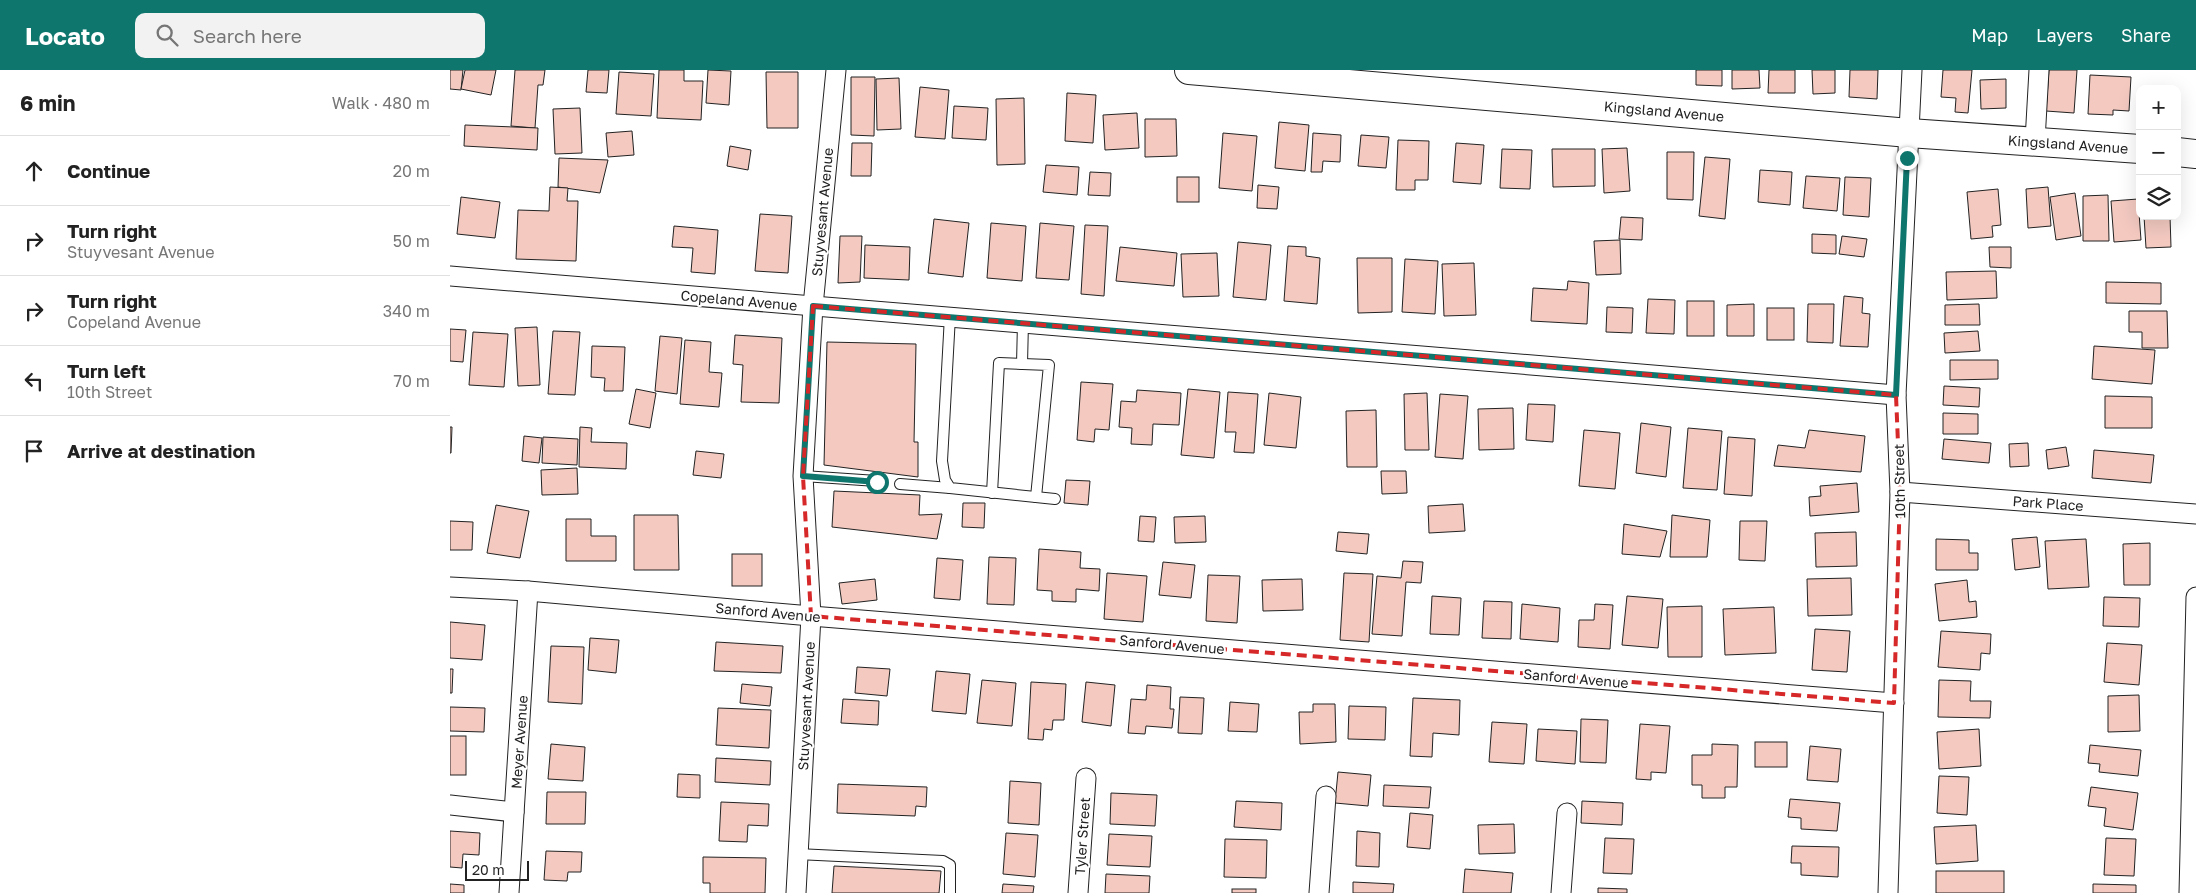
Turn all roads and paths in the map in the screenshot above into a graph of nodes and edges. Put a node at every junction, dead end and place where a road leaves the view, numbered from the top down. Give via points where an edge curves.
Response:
1 (836, 70) edge
2 (1189, 70) edge
3 (1912, 70) edge
4 (2039, 70) edge
5 (1217, 71) edge
6 (1909, 133) junction
7 (2034, 140) junction
8 (2136, 149) edge
9 (2181, 152) edge
10 (2196, 154) edge
11 (450, 276) edge
12 (813, 306) junction
13 (950, 316) junction
14 (1023, 322) junction
15 (1022, 364) junction
16 (1896, 395) junction
17 (803, 476) junction
18 (877, 482) dead end
19 (900, 484) dead end
20 (950, 488) junction
21 (1900, 492) junction
22 (992, 493) junction
23 (1036, 497) junction
24 (1055, 499) dead end
25 (2196, 514) edge
26 (450, 587) edge
27 (528, 591) junction
28 (2196, 597) edge
29 (811, 616) junction
30 (1894, 703) junction
31 (1086, 778) dead end
32 (1326, 796) dead end
33 (450, 806) edge
34 (514, 812) junction
35 (1567, 813) dead end
36 (797, 854) junction
37 (2193, 861) edge
38 (509, 893) edge
39 (796, 893) edge
40 (950, 893) edge
41 (1078, 893) edge
42 (1319, 893) edge
43 (1562, 893) edge
44 (1888, 893) edge
45 (2189, 893) edge

1 - 12 street, Stuyvesant Avenue
2 - 5 main road, Kingsland Avenue
3 - 6 street, 10th Street
4 - 7 street
5 - 6 main road, Kingsland Avenue
6 - 7 main road, Kingsland Avenue
6 - 16 street, 10th Street
7 - 8 main road, Kingsland Avenue
9 - 10 main road
11 - 12 street, Copeland Avenue
12 - 13 street, Copeland Avenue
12 - 17 street, Stuyvesant Avenue
13 - 14 street, Copeland Avenue
13 - 20 lane via 942,461 945,480
14 - 15 lane
14 - 16 street, Copeland Avenue
15 - 22 lane via 999,363
15 - 23 lane via 1049,365
16 - 21 street, 10th Street
17 - 18 lane
17 - 29 street, Stuyvesant Avenue
19 - 20 lane
20 - 22 lane
21 - 25 street, Park Place
21 - 30 street, 10th Street
22 - 23 lane
23 - 24 lane
26 - 27 street, Sanford Avenue
27 - 29 street, Sanford Avenue
27 - 34 street, Meyer Avenue
28 - 37 street
29 - 30 street, Sanford Avenue
29 - 36 street, Stuyvesant Avenue
30 - 44 street, 10th Street
31 - 41 street, Tyler Street
32 - 42 street
33 - 34 street
34 - 38 street, Meyer Avenue
35 - 43 street
36 - 39 street, Stuyvesant Avenue
36 - 40 lane via 943,861 950,865
37 - 45 street

